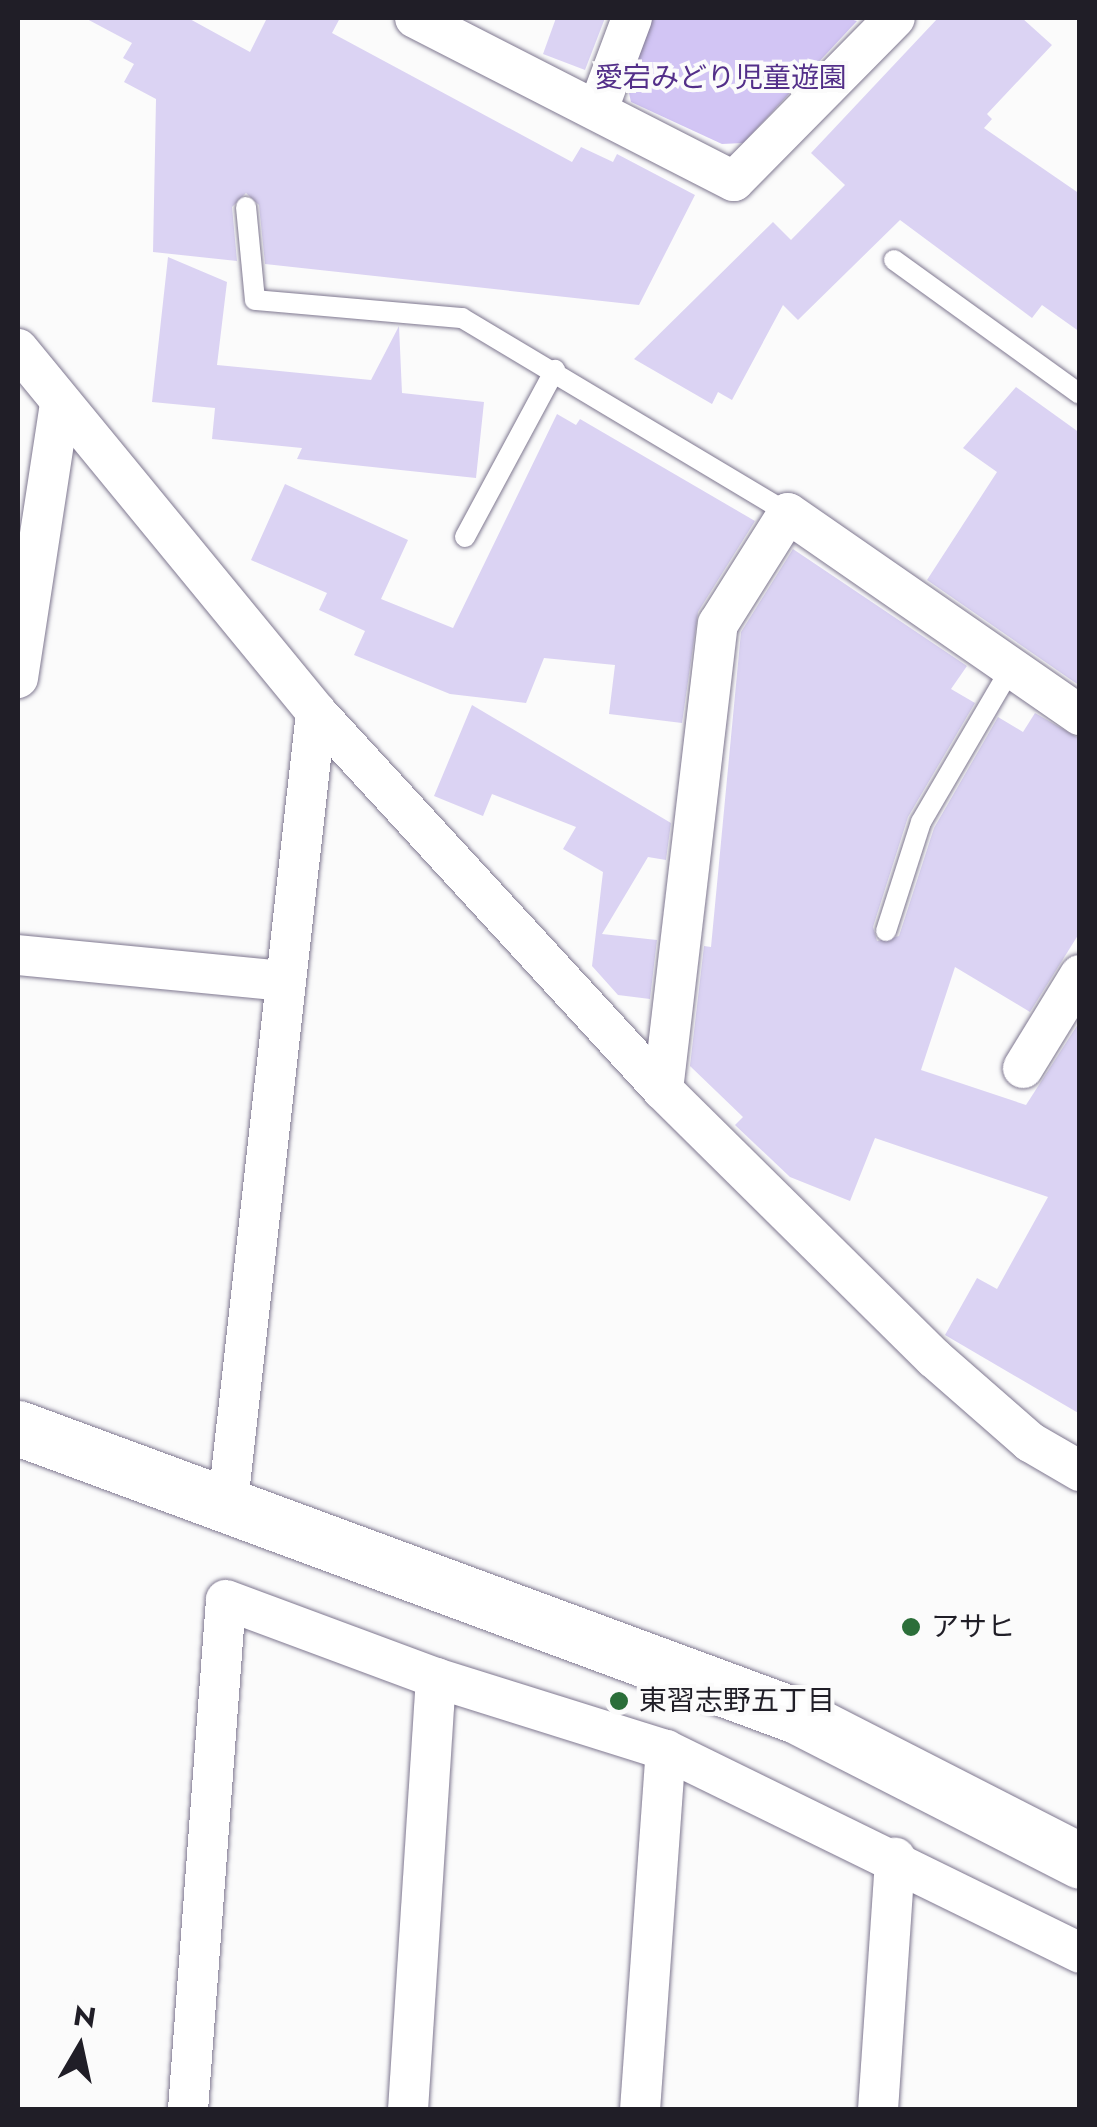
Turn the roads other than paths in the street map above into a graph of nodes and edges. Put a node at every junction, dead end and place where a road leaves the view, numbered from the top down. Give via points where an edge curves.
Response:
1 (415, 18) edge
2 (632, 18) edge
3 (895, 18) edge
4 (598, 109) junction
5 (246, 207) dead end
6 (894, 260) dead end
7 (18, 350) edge
8 (555, 370) junction
9 (1080, 394) edge
10 (60, 403) junction
11 (788, 513) junction
12 (465, 537) dead end
13 (1011, 668) junction
14 (18, 678) edge
15 (316, 712) junction
16 (1080, 715) edge
17 (886, 931) dead end
18 (18, 955) edge
19 (1080, 975) edge
20 (281, 981) junction
21 (1023, 1068) dead end
22 (663, 1090) junction
23 (18, 1428) edge
24 (1080, 1471) edge
25 (227, 1511) junction
26 (436, 1678) junction
27 (666, 1750) junction
28 (895, 1858) junction
29 (1080, 1861) edge
30 (1080, 1953) edge
31 (188, 2110) edge
32 (408, 2110) edge
33 (640, 2110) edge
34 (878, 2110) edge

1 - 4 street
2 - 4 street
3 - 4 street via 734,181
5 - 8 lane via 254,300 462,318
6 - 9 lane
7 - 10 street
8 - 11 lane
8 - 12 lane
10 - 14 street
10 - 15 street
11 - 13 street
11 - 22 street via 718,624
13 - 16 street
13 - 17 lane via 922,822
15 - 20 street
15 - 22 street
18 - 20 street
19 - 21 street
20 - 25 street
22 - 24 street via 934,1358 1030,1442
23 - 25 street
25 - 29 street via 635,1652 797,1716
26 - 27 street
26 - 31 street via 226,1600
26 - 32 street
27 - 28 street
27 - 33 street
28 - 30 street
28 - 34 street

